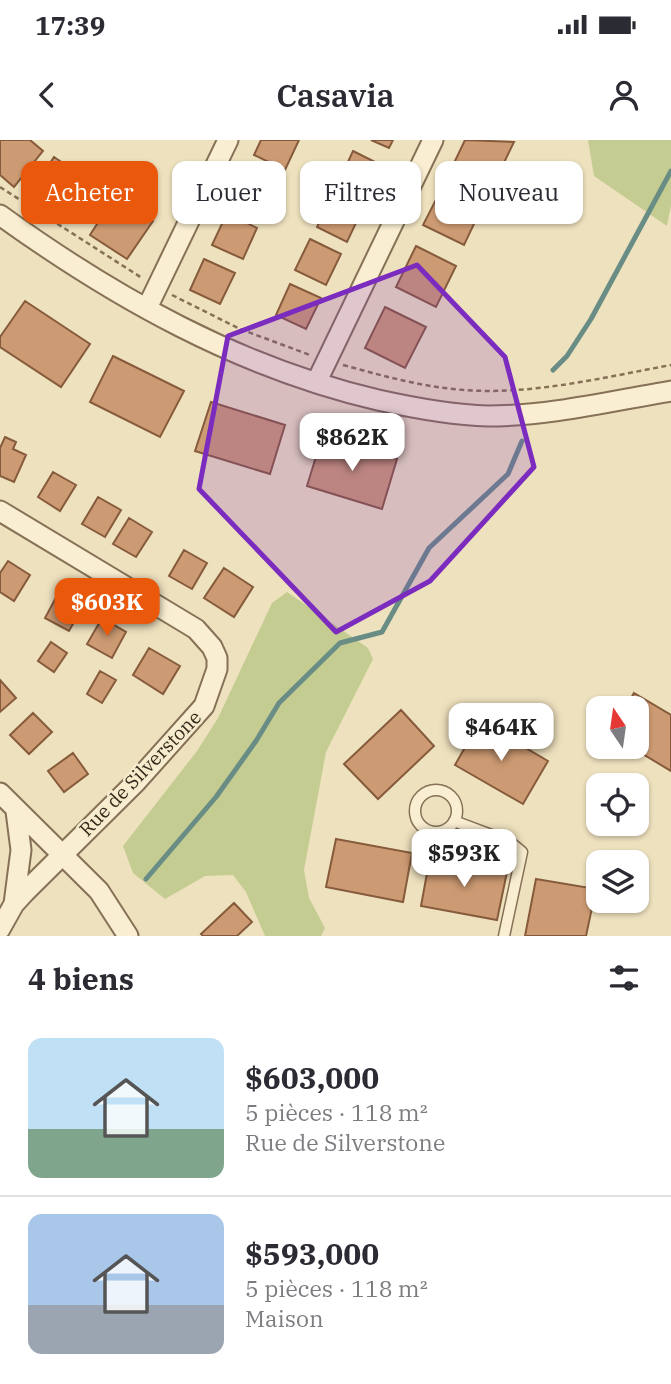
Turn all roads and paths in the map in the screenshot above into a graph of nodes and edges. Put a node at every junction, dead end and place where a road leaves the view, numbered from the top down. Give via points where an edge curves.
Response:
1 (228, 140) edge
2 (433, 140) edge
3 (0, 187) edge
4 (0, 215) edge
5 (137, 274) dead end
6 (173, 296) dead end
7 (147, 309) junction
8 (310, 355) dead end
9 (671, 365) edge
10 (349, 366) dead end
11 (316, 383) junction
12 (671, 391) edge
13 (0, 511) edge
14 (0, 793) edge
15 (16, 811) junction
16 (454, 821) junction
17 (60, 855) junction
18 (14, 904) junction
19 (0, 929) edge
20 (128, 936) edge
21 (504, 936) edge

1 - 7 street
2 - 11 street
3 - 5 path
4 - 7 street
6 - 8 path via 240,329
7 - 11 street via 265,367
9 - 10 path via 575,383 497,391 425,386
11 - 12 street via 404,406 488,416
13 - 17 street, Rue de Silverstone via 196,629 217,658 211,688 197,716
14 - 15 street
15 - 17 street
15 - 18 street via 21,850
16 - 16 lane via 457,807 445,792 426,792 415,804 416,820 424,829 442,831
16 - 21 lane via 510,842 522,852
17 - 18 street
17 - 20 street via 99,891
18 - 19 street

